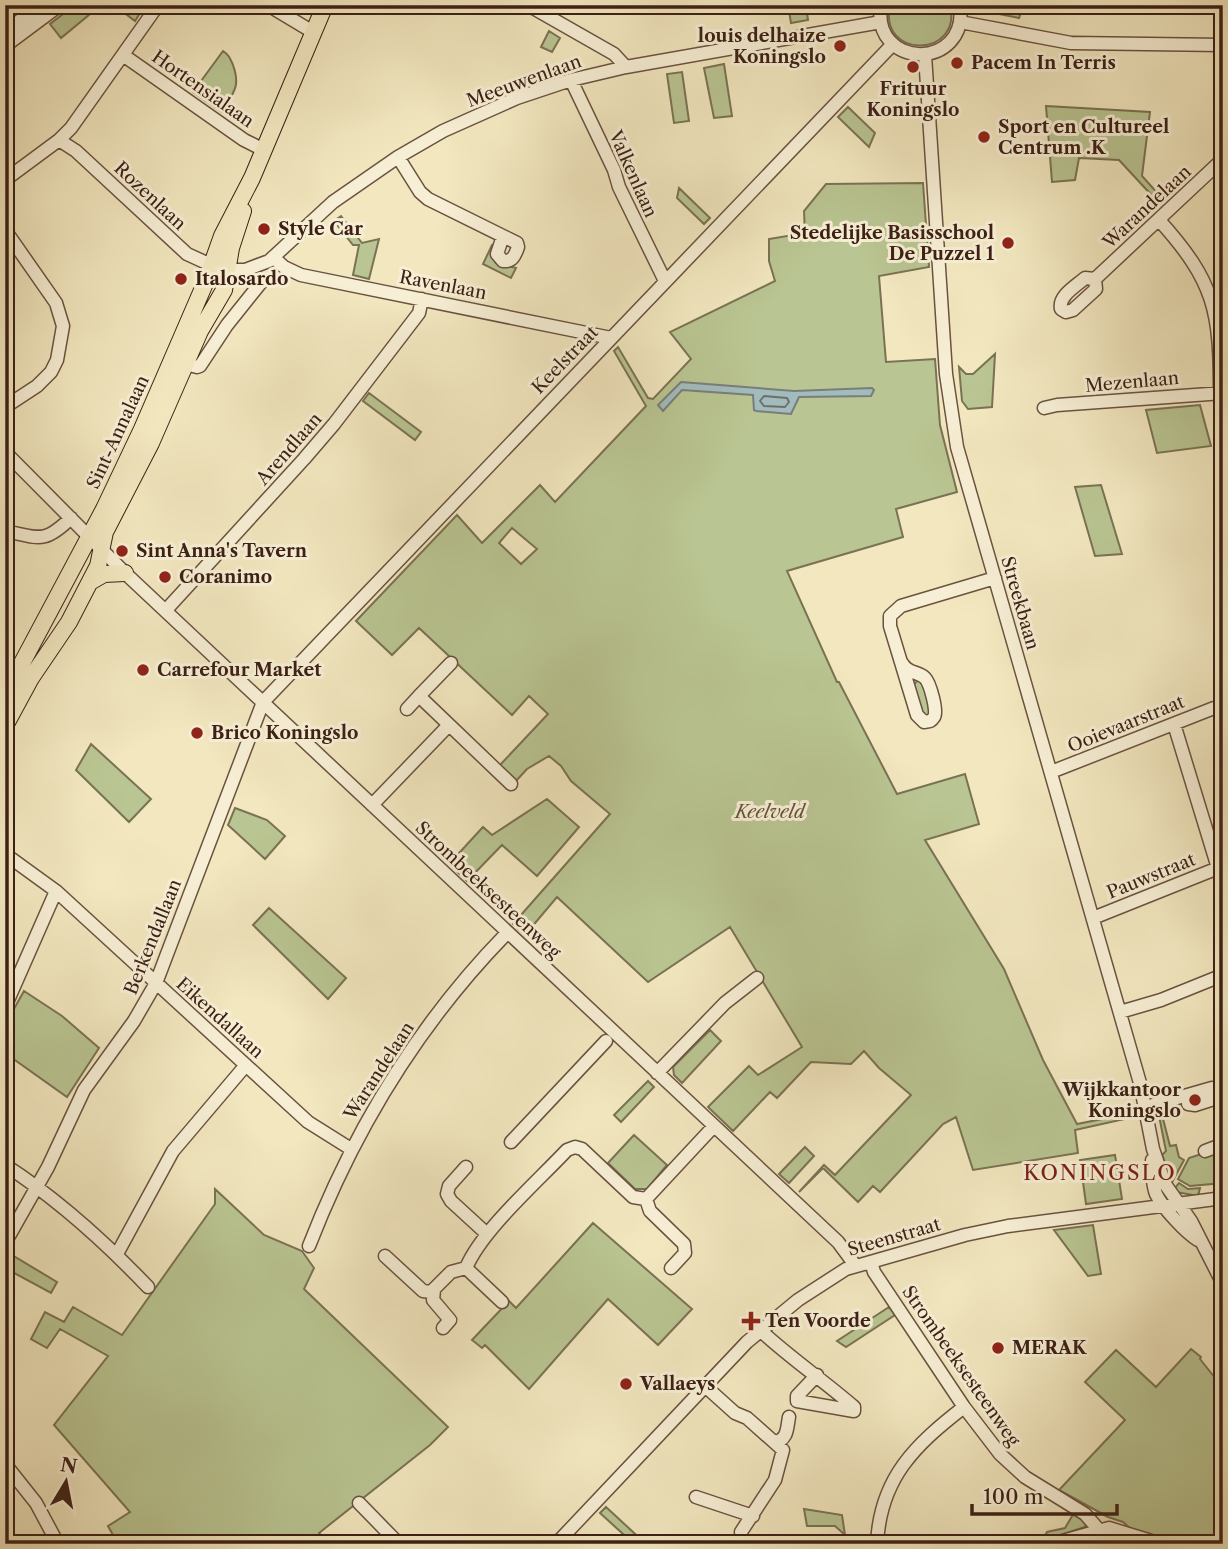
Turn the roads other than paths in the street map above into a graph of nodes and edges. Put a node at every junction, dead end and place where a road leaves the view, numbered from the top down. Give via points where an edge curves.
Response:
1 (40, 5) edge
2 (61, 5) edge
3 (158, 5) edge
4 (268, 5) edge
5 (325, 5) edge
6 (528, 5) edge
7 (881, 5) edge
8 (960, 5) edge
9 (881, 22) junction
10 (960, 22) junction
11 (5, 32) edge
12 (313, 32) junction
13 (893, 44) junction
14 (1223, 45) edge
15 (5, 47) edge
16 (123, 55) junction
17 (925, 55) junction
18 (626, 67) junction
19 (571, 80) junction
20 (59, 140) junction
21 (264, 150) junction
22 (398, 157) junction
23 (1223, 159) edge
24 (5, 180) edge
25 (1159, 220) junction
26 (5, 230) edge
27 (501, 236) dead end
28 (273, 257) junction
29 (221, 269) junction
30 (1095, 279) dead end
31 (263, 280) dead end
32 (665, 281) junction
33 (422, 299) junction
34 (611, 338) junction
35 (185, 364) junction
36 (1222, 393) edge
37 (5, 407) edge
38 (1044, 408) dead end
39 (5, 452) edge
40 (71, 518) junction
41 (5, 531) edge
42 (95, 543) junction
43 (125, 573) junction
44 (995, 578) junction
45 (90, 582) junction
46 (166, 610) junction
47 (451, 663) dead end
48 (902, 663) dead end
49 (5, 695) edge
50 (419, 696) junction
51 (262, 702) junction
52 (1214, 708) dead end
53 (407, 709) dead end
54 (1174, 724) junction
55 (5, 726) edge
56 (449, 726) junction
57 (1051, 772) junction
58 (511, 784) dead end
59 (372, 805) junction
60 (5, 853) edge
61 (1220, 867) edge
62 (56, 891) junction
63 (1093, 918) junction
64 (507, 933) junction
65 (1223, 975) edge
66 (757, 978) dead end
67 (156, 983) junction
68 (5, 1007) edge
69 (1120, 1012) junction
70 (607, 1041) dead end
71 (246, 1065) junction
72 (657, 1073) junction
73 (1219, 1098) edge
74 (1188, 1104) dead end
75 (1146, 1107) junction
76 (714, 1126) junction
77 (511, 1142) dead end
78 (1222, 1146) edge
79 (351, 1149) junction
80 (1153, 1149) junction
81 (1205, 1150) dead end
82 (5, 1165) edge
83 (466, 1167) dead end
84 (37, 1186) junction
85 (1223, 1198) edge
86 (646, 1199) junction
87 (1180, 1203) junction
88 (1164, 1205) junction
89 (488, 1234) junction
90 (1200, 1242) junction
91 (5, 1243) edge
92 (309, 1246) dead end
93 (117, 1254) junction
94 (385, 1256) dead end
95 (871, 1262) junction
96 (855, 1265) junction
97 (466, 1268) junction
98 (671, 1268) dead end
99 (1223, 1283) edge
100 (148, 1287) dead end
101 (434, 1290) junction
102 (502, 1302) dead end
103 (443, 1328) dead end
104 (760, 1330) junction
105 (817, 1375) dead end
106 (705, 1386) junction
107 (964, 1407) junction
108 (789, 1417) dead end
109 (775, 1442) junction
110 (5, 1464) edge
111 (696, 1497) dead end
112 (359, 1503) dead end
113 (753, 1516) junction
114 (1099, 1530) junction
115 (741, 1532) dead end
116 (58, 1544) edge
117 (399, 1544) edge
118 (556, 1544) edge
119 (877, 1544) edge
120 (1052, 1544) edge
121 (1161, 1544) edge

1 - 11 street
2 - 15 street
3 - 16 street
4 - 12 street
5 - 12 main road, Sint-Annalaan
6 - 18 street via 614,54
7 - 9 street
8 - 10 street
9 - 13 street
9 - 18 street, Meeuwenlaan
10 - 14 street via 1071,43
10 - 17 street via 948,44
12 - 21 main road, Sint-Annalaan
13 - 17 street via 907,53
13 - 32 street, Keelstraat
16 - 20 street
16 - 21 street, Hortensialaan
17 - 44 street, Streekbaan via 951,417
18 - 19 street, Meeuwenlaan
19 - 22 street, Meeuwenlaan via 485,111
19 - 32 street, Valkenlaan
20 - 24 street
20 - 29 street, Rozenlaan via 183,251
21 - 29 main road, Sint-Annalaan via 222,236
22 - 27 street via 428,199
22 - 28 street, Meeuwenlaan via 333,202
23 - 25 street, Warandelaan
25 - 30 street, Warandelaan
25 - 36 street via 1190,256 1214,306
26 - 37 street via 56,303 62,326 51,372
28 - 29 street, Meeuwenlaan via 245,271
28 - 33 street, Ravenlaan via 301,275
29 - 35 main road, Sint-Annalaan via 221,298
29 - 42 main road, Sint-Annalaan via 142,429
31 - 35 street via 200,366
32 - 34 street, Keelstraat
33 - 34 street, Ravenlaan
33 - 46 street, Arendlaan via 419,313 334,424
34 - 51 street, Keelstraat
35 - 42 main road, Sint-Annalaan via 151,443
36 - 38 street, Mezenlaan
39 - 40 street, Strombeeksesteenweg
40 - 41 street via 46,537
40 - 42 street, Strombeeksesteenweg
42 - 43 street, Strombeeksesteenweg
42 - 45 main road, Sint-Annalaan via 102,558
42 - 49 main road, Sint-Annalaan
43 - 45 main road via 104,574
43 - 46 street, Strombeeksesteenweg
44 - 48 street via 892,611 889,621
44 - 57 street, Streekbaan
45 - 55 main road, Sint-Annalaan
46 - 51 street, Strombeeksesteenweg
47 - 50 street
50 - 53 street
50 - 56 street
51 - 59 street, Strombeeksesteenweg
51 - 67 street, Berkendallaan
52 - 54 street, Ooievaarstraat
54 - 57 street, Ooievaarstraat
54 - 61 street
56 - 58 street
56 - 59 street
57 - 63 street, Streekbaan
59 - 64 street, Strombeeksesteenweg
60 - 62 street, Eikendallaan
61 - 63 street, Pauwstraat
62 - 67 street, Eikendallaan
62 - 68 street
63 - 69 street, Streekbaan
64 - 72 street, Strombeeksesteenweg
64 - 79 street, Warandelaan via 420,1039
65 - 69 street
66 - 72 street via 718,1010
67 - 71 street, Eikendallaan
67 - 84 street, Berkendallaan via 87,1084
69 - 75 street, Streekbaan
70 - 77 street
71 - 79 street, Eikendallaan via 308,1122
71 - 93 street via 173,1152
72 - 76 street, Strombeeksesteenweg
73 - 74 street
73 - 75 street
75 - 80 street, Streekbaan
76 - 86 street
76 - 96 street, Strombeeksesteenweg via 838,1242
78 - 81 street
79 - 92 street, Warandelaan
80 - 87 street, Streekbaan via 1165,1184
80 - 88 street, Streekbaan via 1155,1188
82 - 84 street
83 - 89 street via 447,1194
84 - 91 street, Berkendallaan
84 - 93 street
85 - 87 street, Steenstraat
86 - 89 street via 634,1197 582,1149 570,1148
86 - 98 street via 650,1211 684,1244 685,1253
87 - 88 street, Steenstraat
87 - 90 street, Streekbaan
88 - 90 street, Streekbaan
88 - 95 street, Steenstraat via 989,1229
89 - 97 street
90 - 99 street, Streekbaan
93 - 100 street
94 - 101 street via 423,1291
95 - 96 street, Steenstraat
95 - 107 street, Strombeeksesteenweg
96 - 104 street, Steenstraat
97 - 101 street via 451,1272
97 - 102 street
101 - 103 street via 433,1300 450,1320
104 - 105 street
104 - 106 street, Steenstraat
106 - 109 street
106 - 118 street, Steenstraat
107 - 114 street, Strombeeksesteenweg via 1011,1466 1085,1514
107 - 119 street via 922,1440 902,1464 884,1504
108 - 109 street via 785,1436
109 - 113 street via 783,1450 778,1471
110 - 116 street via 36,1503
111 - 113 street
112 - 117 street
113 - 115 street
114 - 120 street
114 - 121 street via 1114,1529

